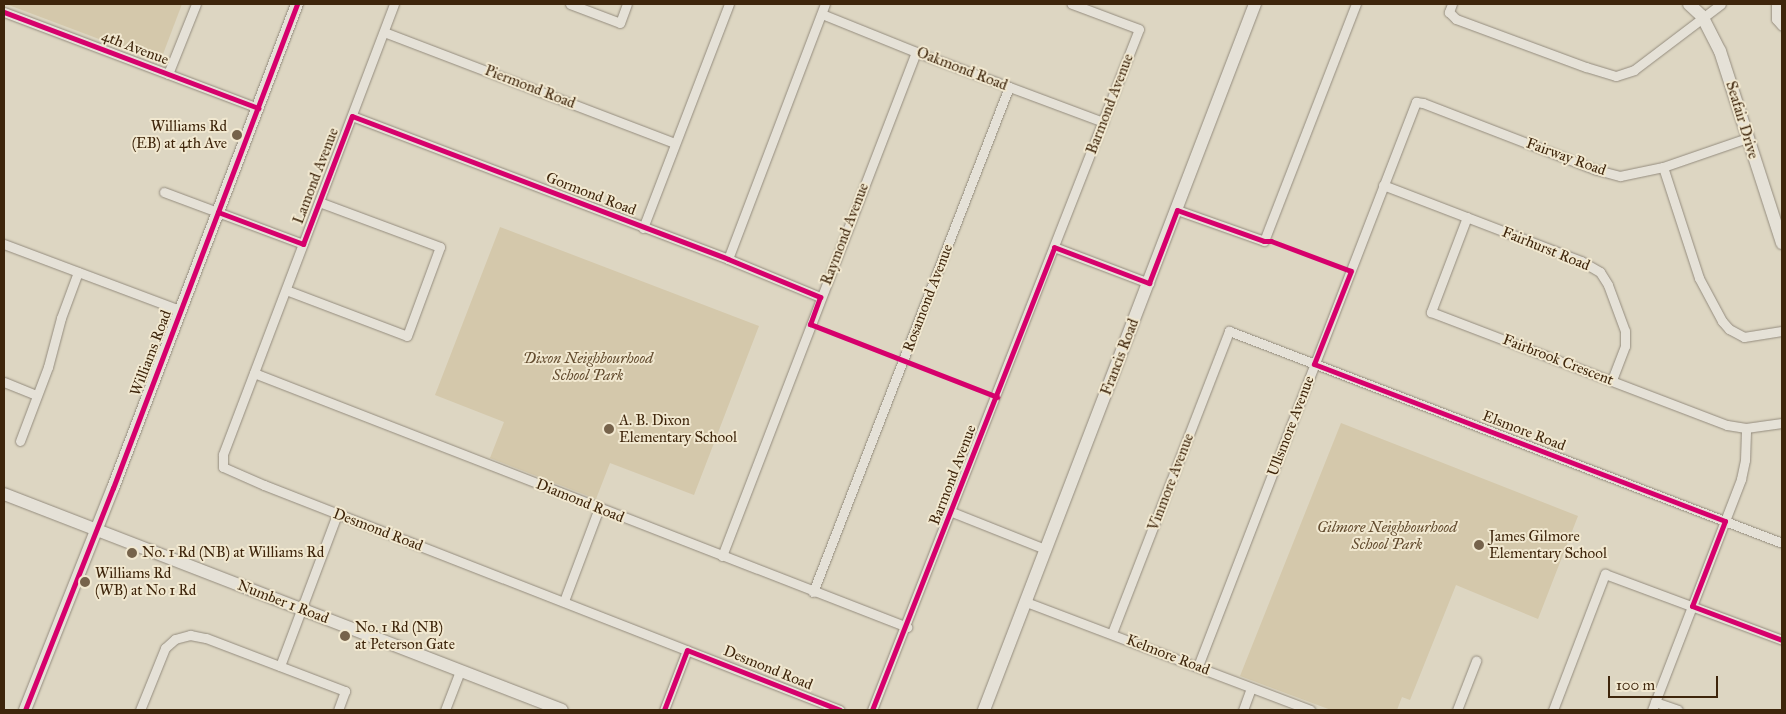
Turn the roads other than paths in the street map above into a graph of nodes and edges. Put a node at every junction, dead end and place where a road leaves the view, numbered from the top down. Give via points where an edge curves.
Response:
1 (196, 4) edge
2 (297, 4) edge
3 (394, 4) edge
4 (570, 4) edge
5 (627, 4) edge
6 (729, 4) edge
7 (825, 4) edge
8 (1072, 4) edge
9 (1255, 4) edge
10 (1356, 4) edge
11 (1452, 4) edge
12 (1690, 4) edge
13 (1721, 4) edge
14 (1776, 4) edge
15 (1782, 5) edge
16 (4, 12) edge
17 (822, 14) junction
18 (1702, 16) junction
19 (1782, 26) edge
20 (384, 32) junction
21 (916, 52) junction
22 (168, 74) junction
23 (1009, 87) junction
24 (1416, 102) joint
25 (258, 108) junction
26 (352, 116) junction
27 (1103, 122) junction
28 (1747, 138) junction
29 (675, 143) junction
30 (1663, 167) junction
31 (1383, 185) junction
32 (164, 192) dead end
33 (319, 202) junction
34 (1177, 210) junction
35 (218, 212) junction
36 (1467, 217) junction
37 (643, 228) junction
38 (1782, 243) edge
39 (4, 244) edge
40 (303, 244) junction
41 (1054, 247) junction
42 (728, 259) junction
43 (78, 272) junction
44 (1149, 283) junction
45 (286, 290) junction
46 (820, 298) junction
47 (180, 310) junction
48 (1782, 331) edge
49 (1229, 332) joint
50 (1314, 364) junction
51 (254, 373) junction
52 (1612, 380) junction
53 (4, 382) edge
54 (37, 395) junction
55 (1782, 423) edge
56 (1746, 428) junction
57 (20, 442) dead end
58 (223, 467) joint
59 (4, 494) edge
60 (599, 508) junction
61 (952, 512) junction
62 (338, 514) junction
63 (1725, 521) junction
64 (96, 530) junction
65 (1782, 543) edge
66 (1045, 549) junction
67 (722, 556) junction
68 (814, 592) junction
69 (564, 601) junction
70 (1026, 602) junction
71 (1692, 606) junction
72 (301, 609) junction
73 (907, 627) junction
74 (1112, 634) junction
75 (1782, 640) edge
76 (687, 650) junction
77 (1476, 661) dead end
78 (280, 666) junction
79 (1198, 666) junction
80 (460, 671) junction
81 (1251, 688) junction
82 (1653, 706) edge
83 (25, 710) edge
84 (140, 710) edge
85 (338, 710) edge
86 (445, 710) edge
87 (562, 710) edge
88 (664, 710) edge
89 (840, 710) edge
90 (872, 710) edge
91 (984, 710) edge
92 (1243, 710) edge
93 (1310, 710) edge
94 (1456, 710) edge
95 (1553, 710) edge
96 (1678, 710) edge

1 - 22 street
2 - 25 street, Williams Road
3 - 20 street, Lamond Avenue
4 - 5 street via 620,23
6 - 29 street
7 - 17 street
8 - 27 street, Barmond Avenue via 1139,29
9 - 34 street, Francis Road
10 - 34 street via 1264,241
11 - 18 street via 1449,12 1456,19 1616,76 1634,70
12 - 18 street, Seafair Drive
13 - 18 street
14 - 15 street
14 - 19 street via 1776,19
16 - 22 street, 4th Avenue
17 - 21 street, Oakmond Road
17 - 42 street
18 - 28 street, Seafair Drive via 1720,51
20 - 26 street, Lamond Avenue
20 - 29 street, Piermond Road
21 - 23 street, Oakmond Road
21 - 46 street, Raymond Avenue
22 - 25 street, 4th Avenue
23 - 27 street, Oakmond Road
23 - 68 street, Rosamond Avenue
24 - 30 street, Fairway Road via 1607,173 1629,176
24 - 31 street, Ullsmore Avenue
25 - 35 street, Williams Road
26 - 33 street, Lamond Avenue
26 - 37 street, Gormond Road
27 - 41 street, Barmond Avenue
28 - 30 street, Fairway Road
28 - 38 street, Seafair Drive
29 - 37 street
30 - 48 street via 1699,278 1722,321 1744,337
31 - 36 street, Fairhurst Road
31 - 50 street, Ullsmore Avenue
32 - 35 street
33 - 40 street, Lamond Avenue
33 - 45 street via 440,247 407,336
34 - 44 street, Francis Road
35 - 40 street
35 - 47 street, Williams Road
36 - 52 street, Fairhurst Road via 1581,261 1600,272 1625,331 1625,346
36 - 52 street, Fairbrook Crescent via 1431,312
37 - 42 street, Gormond Road
39 - 43 street
40 - 45 street, Lamond Avenue
41 - 44 street
41 - 61 street, Barmond Avenue
42 - 46 street, Gormond Road
43 - 47 street
43 - 54 street via 62,312 51,358
44 - 66 street, Francis Road
45 - 51 street, Lamond Avenue
46 - 67 street, Raymond Avenue
47 - 64 street, Williams Road
49 - 50 street, Elsmore Road
49 - 74 street, Vinmore Avenue
50 - 63 street, Elsmore Road
50 - 79 street, Ullsmore Avenue
51 - 58 street, Lamond Avenue via 223,455
51 - 60 street, Diamond Road
52 - 56 street, Fairbrook Crescent via 1727,425
53 - 54 street
54 - 57 street
55 - 56 street, Fairbrook Crescent
56 - 63 street via 1744,470
58 - 62 street, Desmond Road
59 - 64 street, Number 1 Road
60 - 67 street, Diamond Road
60 - 69 street
61 - 66 street
61 - 73 street, Barmond Avenue
62 - 69 street, Desmond Road
62 - 72 street
63 - 65 street, Elsmore Road
63 - 71 street
64 - 72 street, Number 1 Road
64 - 83 street, Williams Road
66 - 70 street, Francis Road
67 - 68 street, Diamond Road
68 - 73 street, Diamond Road
69 - 76 street, Desmond Road
70 - 74 street, Kelmore Road
70 - 91 street, Francis Road
71 - 75 street
71 - 82 street
71 - 95 street via 1605,574
72 - 78 street
72 - 80 street, Number 1 Road
73 - 90 street, Barmond Avenue
74 - 79 street, Kelmore Road
76 - 88 street
76 - 89 street, Desmond Road
77 - 94 street
78 - 84 street via 206,638 190,635 175,639 162,653
78 - 85 street via 345,691
79 - 81 street, Kelmore Road
80 - 86 street
80 - 87 street, Number 1 Road
81 - 92 street
81 - 93 street, Kelmore Road
82 - 96 street

